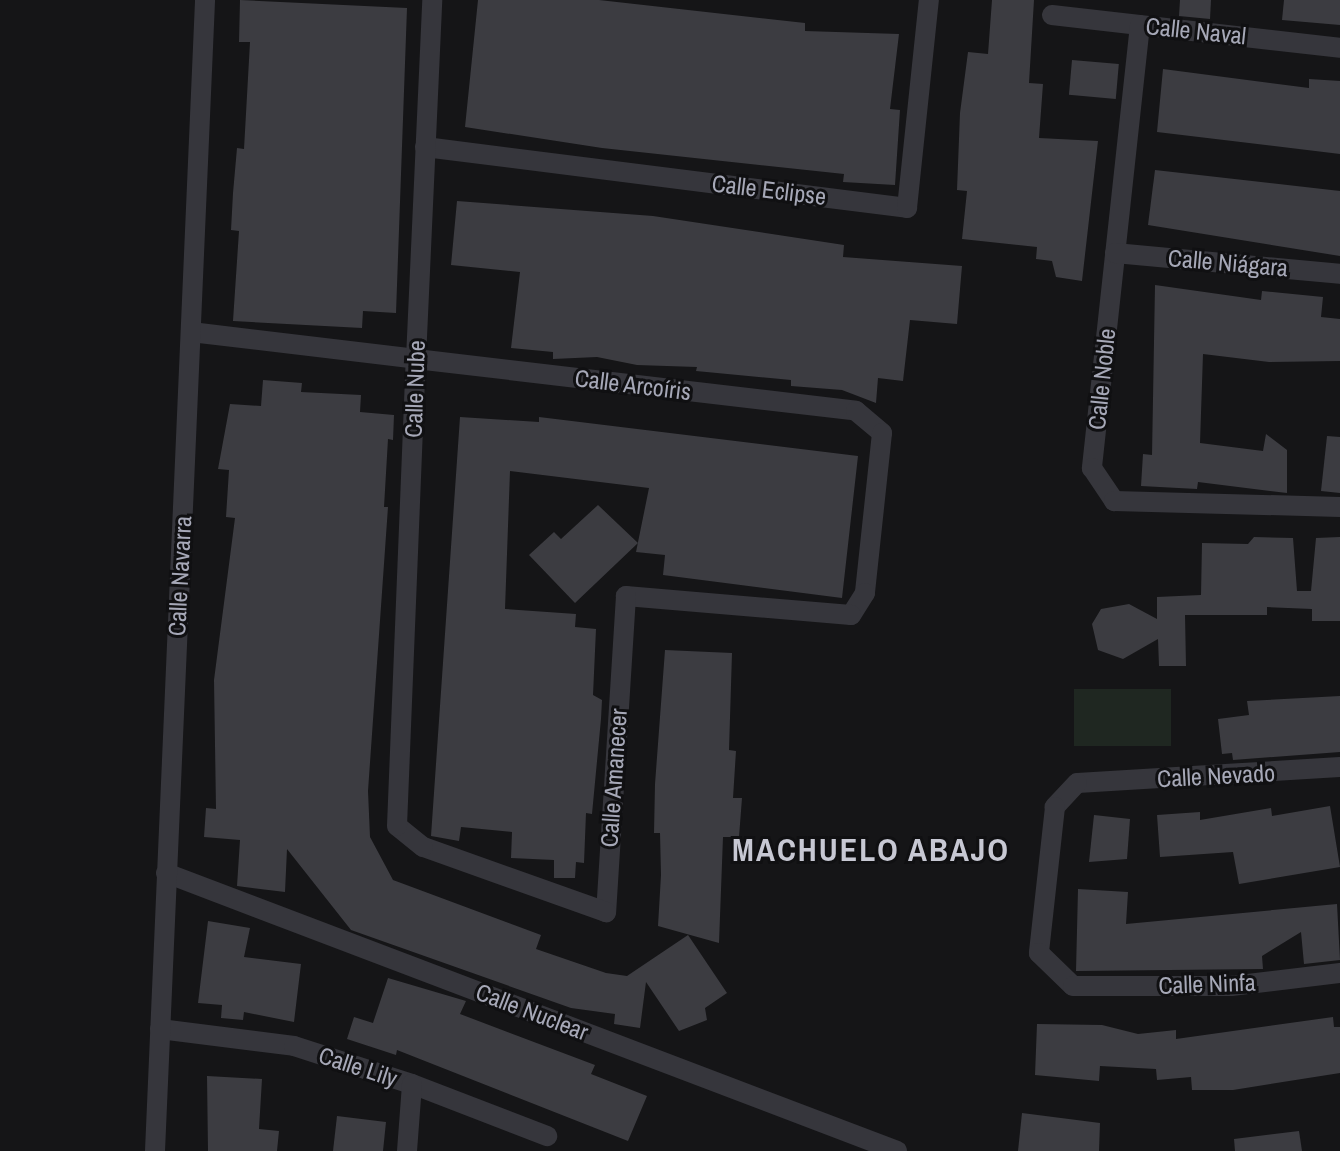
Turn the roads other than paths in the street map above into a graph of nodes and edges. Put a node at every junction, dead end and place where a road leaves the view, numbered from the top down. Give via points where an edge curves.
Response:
1 (205, 0) edge
2 (432, 0) edge
3 (929, 0) edge
4 (1052, 15) dead end
5 (1140, 25) junction
6 (1340, 48) edge
7 (425, 147) junction
8 (1115, 253) junction
9 (1340, 274) edge
10 (191, 332) junction
11 (416, 359) junction
12 (1340, 507) edge
13 (851, 615) joint
14 (1340, 767) edge
15 (399, 778) joint
16 (166, 873) junction
17 (1340, 973) edge
18 (1073, 986) joint
19 (160, 1029) junction
20 (412, 1084) junction
21 (547, 1136) dead end
22 (155, 1151) edge
23 (407, 1151) edge
24 (897, 1151) edge

1 - 10 street, Calle Navarra
2 - 7 street, Calle Nube
3 - 7 street, Calle Eclipse via 907,208
4 - 5 street, Calle Naval
5 - 6 street, Calle Naval
5 - 8 street, Calle Noble
7 - 11 street, Calle Nube
8 - 9 street, Calle Niágara
8 - 12 street, Calle Noble via 1092,468 1114,501
10 - 11 street, Calle Arcoíris
10 - 16 street, Calle Navarra
11 - 13 street, Calle Arcoíris via 856,411 882,433 865,593
11 - 15 street, Calle Nube
13 - 15 street, Calle Amanecer via 626,596 606,912 423,847 397,826
14 - 18 street, Calle Nevado via 1077,783 1055,807 1039,953
16 - 19 street, Calle Navarra
16 - 24 street, Calle Nuclear
17 - 18 street, Calle Ninfa via 1231,986
19 - 20 street, Calle Lily via 294,1046
19 - 22 street, Calle Navarra
20 - 21 street, Calle Lily
20 - 23 street

